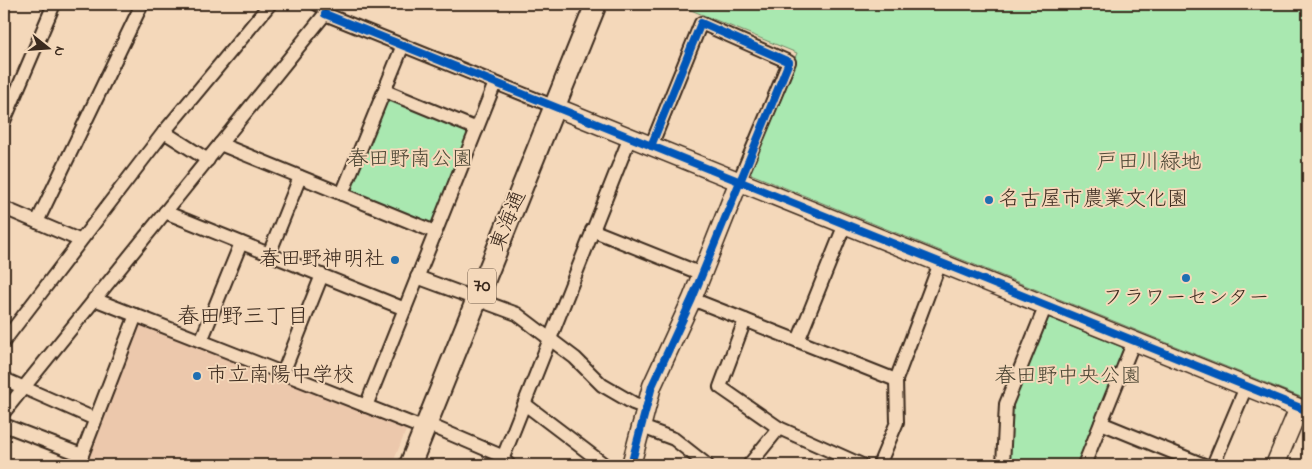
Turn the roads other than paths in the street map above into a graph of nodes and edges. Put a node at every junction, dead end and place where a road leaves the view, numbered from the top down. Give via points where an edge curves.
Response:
1 (54, 4) edge
2 (142, 4) edge
3 (270, 4) edge
4 (596, 4) edge
5 (325, 8) edge
6 (403, 45) junction
7 (495, 83) junction
8 (385, 91) junction
9 (555, 107) junction
10 (4, 121) edge
11 (477, 129) junction
12 (164, 132) junction
13 (630, 137) junction
14 (220, 144) junction
15 (651, 146) junction
16 (208, 160) junction
17 (300, 177) junction
18 (739, 182) junction
19 (342, 194) junction
20 (4, 208) edge
21 (165, 212) junction
22 (37, 222) junction
23 (845, 224) junction
24 (592, 230) junction
25 (436, 232) junction
26 (79, 240) junction
27 (241, 243) junction
28 (270, 254) junction
29 (940, 263) junction
30 (702, 274) junction
31 (322, 275) junction
32 (417, 277) junction
33 (94, 299) junction
34 (692, 299) junction
35 (476, 301) junction
36 (1046, 305) junction
37 (405, 309) junction
38 (136, 315) junction
39 (745, 320) junction
40 (550, 340) junction
41 (4, 341) edge
42 (201, 341) junction
43 (1134, 341) junction
44 (798, 342) junction
45 (283, 373) junction
46 (4, 379) edge
47 (896, 380) junction
48 (1246, 386) junction
49 (23, 387) junction
50 (526, 405) junction
51 (366, 406) junction
52 (646, 408) junction
53 (1304, 410) edge
54 (4, 412) edge
55 (95, 419) junction
56 (1100, 423) junction
57 (4, 425) edge
58 (426, 427) junction
59 (642, 427) junction
60 (779, 428) junction
61 (80, 460) edge
62 (504, 464) edge
63 (410, 465) edge
64 (604, 465) edge
65 (631, 465) edge
66 (707, 465) edge
67 (749, 465) edge
68 (862, 465) edge
69 (879, 465) edge
70 (1003, 465) edge
71 (1084, 465) edge
72 (1204, 465) edge
73 (1213, 465) edge
74 (1275, 465) edge

1 - 10 street
2 - 22 street
3 - 12 street
4 - 9 main road, 東海通 / 70
5 - 6 street
5 - 14 street
6 - 7 street
6 - 8 street
7 - 9 street
7 - 11 street
8 - 11 street
8 - 19 street
9 - 13 street
9 - 35 main road, 東海通 / 70
11 - 25 street
12 - 16 street
12 - 26 street
13 - 15 street
13 - 24 street
14 - 16 street
14 - 17 street
15 - 18 street
15 - 18 street via 701,23 789,62
16 - 21 street
17 - 19 street
17 - 28 street
18 - 23 street
18 - 30 street
19 - 25 street
20 - 22 street
21 - 27 street
21 - 33 street
22 - 26 street
23 - 29 street
23 - 44 street
24 - 30 street
24 - 40 street
25 - 32 street
26 - 41 street
27 - 28 street
27 - 42 street
28 - 31 street
29 - 36 street
29 - 47 street
30 - 34 street
31 - 37 street
31 - 45 street
32 - 35 street
32 - 37 street
33 - 38 street
33 - 49 street
34 - 39 street
34 - 52 street via 652,386
35 - 40 street via 517,314
35 - 58 main road, 東海通 / 70
36 - 43 street
36 - 70 street via 1006,404
37 - 51 street
38 - 42 street
38 - 55 street
39 - 44 street
39 - 60 street via 720,387
40 - 50 street
40 - 52 street via 602,384 633,404
42 - 45 street
43 - 48 street
43 - 56 street
44 - 47 street
45 - 51 street
46 - 49 street
47 - 69 street via 897,422
48 - 53 street
48 - 73 street
49 - 54 street
49 - 55 street
50 - 62 street
50 - 64 street
51 - 58 street
52 - 59 street
53 - 74 street
55 - 61 street
56 - 71 street
56 - 72 street
57 - 61 street
58 - 62 street via 497,454
58 - 63 main road, 東海通 / 70
59 - 65 street
59 - 66 street via 674,439
60 - 67 street
60 - 68 street

